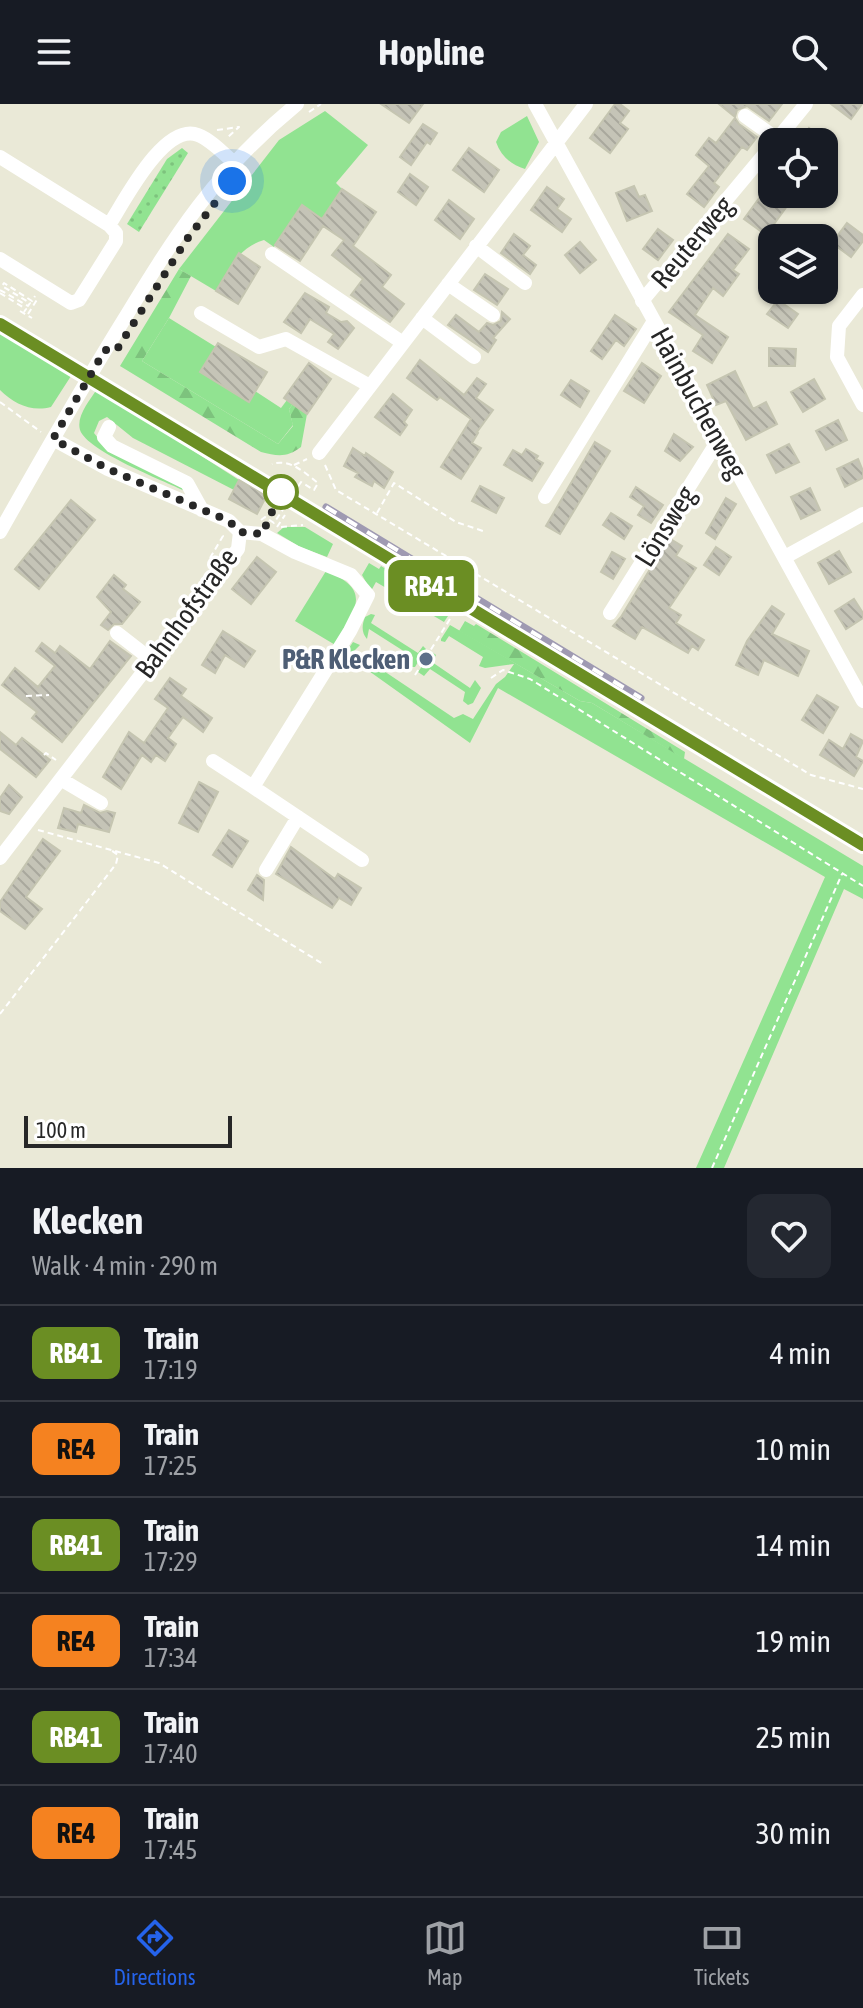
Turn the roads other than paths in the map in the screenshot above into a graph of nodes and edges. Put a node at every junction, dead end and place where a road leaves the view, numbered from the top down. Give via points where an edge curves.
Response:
1 (535, 104) edge
2 (586, 104) edge
3 (806, 104) edge
4 (303, 108) edge
5 (745, 116) dead end
6 (759, 128) edge
7 (786, 128) edge
8 (556, 142) junction
9 (0, 157) edge
10 (233, 162) junction
11 (758, 162) edge
12 (109, 225) junction
13 (476, 246) junction
14 (272, 254) dead end
15 (0, 259) edge
16 (525, 283) dead end
17 (448, 284) junction
18 (863, 295) edge
19 (642, 301) junction
20 (201, 313) dead end
21 (493, 315) dead end
22 (422, 318) junction
23 (654, 321) junction
24 (403, 343) junction
25 (474, 357) dead end
26 (370, 386) junction
27 (863, 405) edge
28 (109, 427) dead end
29 (53, 439) junction
30 (719, 439) junction
31 (319, 453) road end
32 (545, 497) dead end
33 (202, 510) junction
34 (863, 514) edge
35 (0, 532) edge
36 (240, 532) junction
37 (785, 557) junction
38 (610, 613) dead end
39 (117, 633) dead end
40 (153, 661) junction
41 (863, 701) edge
42 (213, 761) dead end
43 (62, 780) junction
44 (253, 787) junction
45 (101, 803) dead end
46 (298, 817) junction
47 (0, 858) edge
48 (362, 860) dead end
49 (266, 870) dead end

1 - 8 street, Hainbuchenweg
2 - 8 street
3 - 7 street, Reuterweg
4 - 10 street via 263,132
5 - 6 street
8 - 13 street
8 - 19 street, Hainbuchenweg
9 - 12 street
10 - 12 street via 198,135 174,138 156,154
10 - 29 street via 177,232
11 - 19 street, Reuterweg
12 - 15 street via 116,241 79,300 71,303
13 - 16 street
13 - 17 street
14 - 24 street
17 - 21 street
17 - 22 street
18 - 27 street via 839,326 837,357
19 - 23 street, Hainbuchenweg
20 - 26 street via 259,347 286,339
22 - 24 street
22 - 25 street
23 - 30 street, Hainbuchenweg
23 - 32 street
24 - 26 street
26 - 31 street
28 - 33 street via 104,437 112,446 187,483
29 - 33 street, Bahnhofstraße
29 - 35 street
30 - 37 street, Hainbuchenweg
30 - 38 street, Lönsweg
33 - 36 street, Bahnhofstraße via 229,521
34 - 37 street
36 - 40 street, Bahnhofstraße via 238,549
36 - 44 street via 262,534 351,575 368,595
37 - 41 street, Hainbuchenweg
39 - 40 street
40 - 43 street, Bahnhofstraße
42 - 44 street
43 - 45 street
43 - 47 street, Bahnhofstraße
44 - 46 street
46 - 48 street
46 - 49 street

